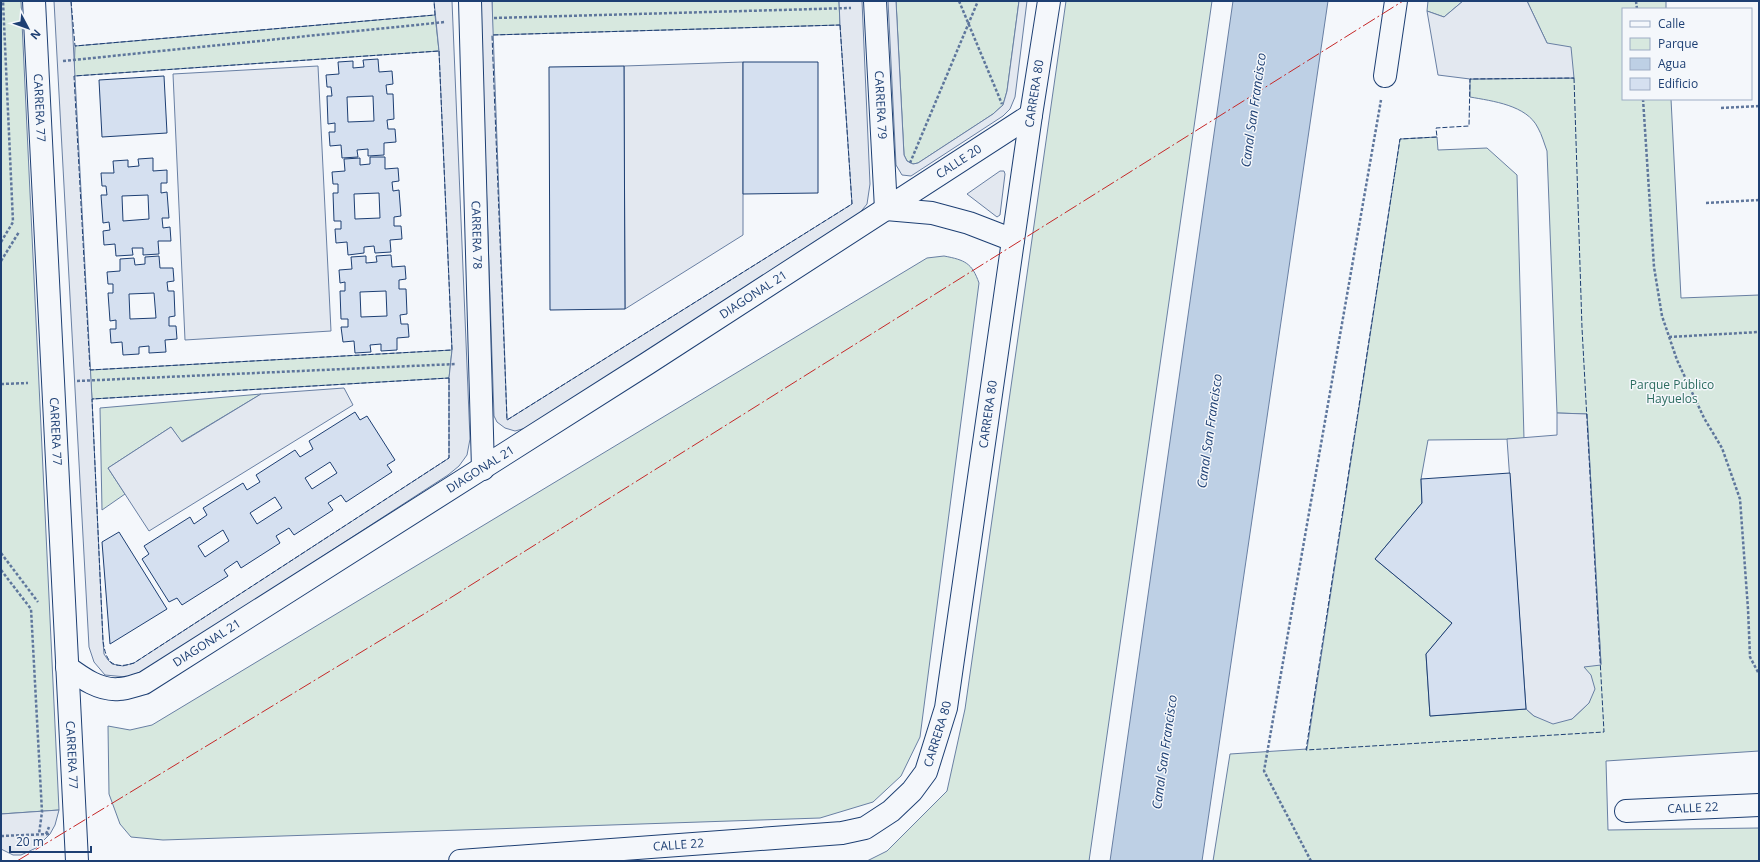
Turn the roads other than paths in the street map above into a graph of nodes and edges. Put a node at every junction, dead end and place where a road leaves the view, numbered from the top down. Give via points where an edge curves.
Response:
1 (34, 1) edge
2 (470, 1) edge
3 (875, 1) edge
4 (1049, 1) edge
5 (1396, 1) edge
6 (1385, 76) road end
7 (1031, 115) junction
8 (886, 209) junction
9 (1013, 240) junction
10 (482, 468) junction
11 (67, 667) junction
12 (1759, 805) edge
13 (1626, 811) dead end
14 (891, 812) joint
15 (77, 861) edge
16 (460, 861) edge

1 - 11 street, CARRERA 77
2 - 10 street, CARRERA 78
3 - 8 street, CARRERA 79
4 - 7 street, CARRERA 80
5 - 6 street
7 - 8 street, CALLE 20
7 - 9 street, CARRERA 80
8 - 9 street via 932,212
8 - 10 street, DIAGONAL 21
9 - 14 street, CARRERA 80 via 946,708 926,772
10 - 11 street, DIAGONAL 21 via 144,683 119,690 102,687 82,678
11 - 15 street, CARRERA 77
12 - 13 street, CALLE 22
14 - 16 street, CALLE 22 via 865,828 842,833

